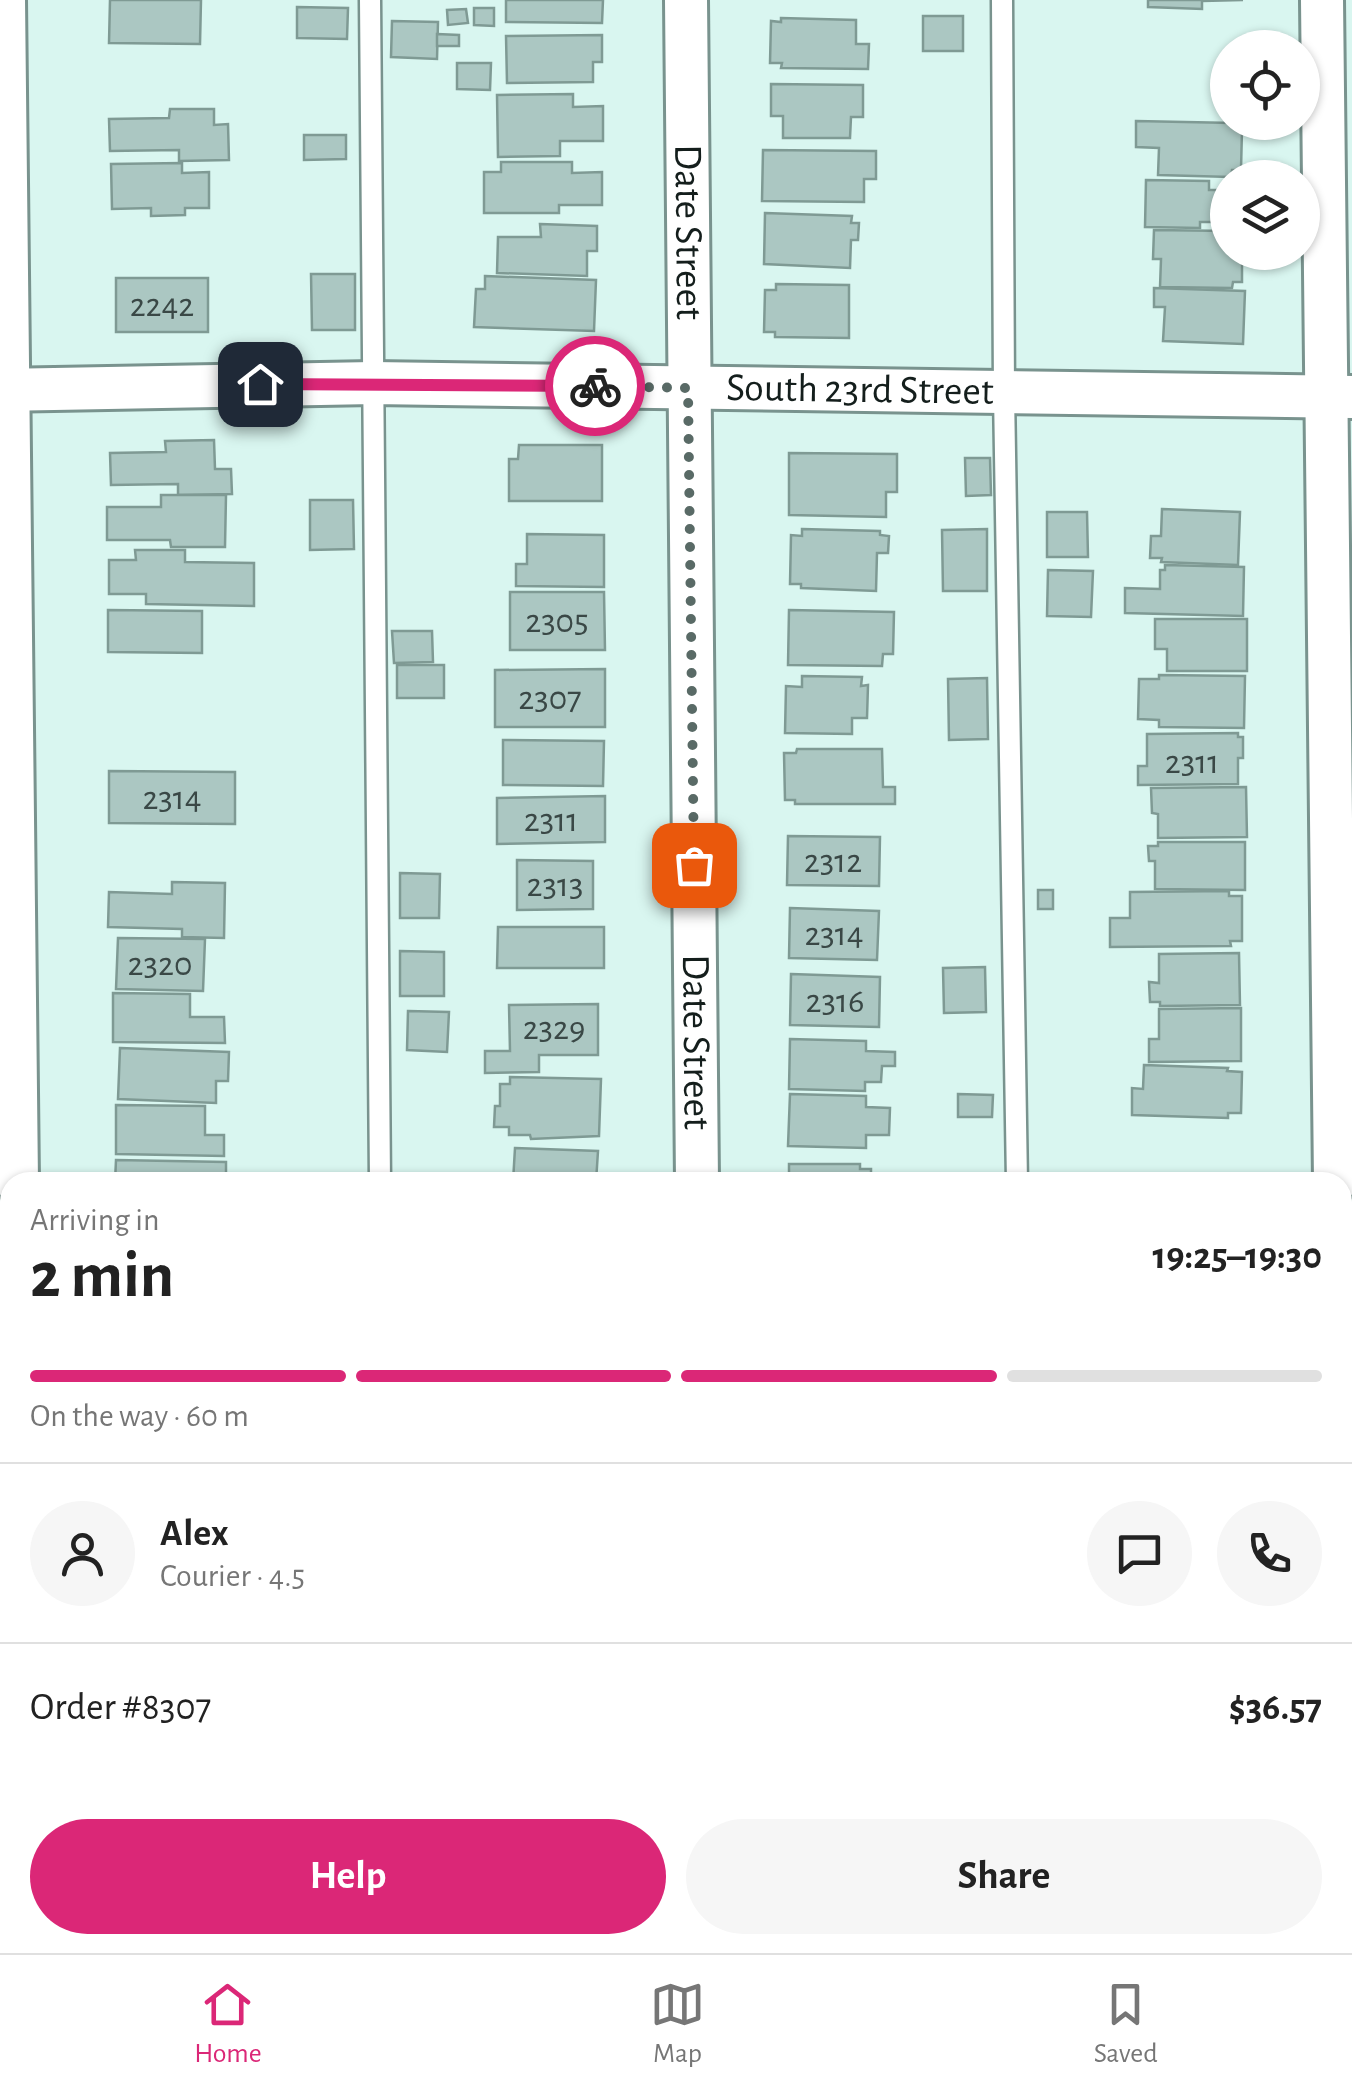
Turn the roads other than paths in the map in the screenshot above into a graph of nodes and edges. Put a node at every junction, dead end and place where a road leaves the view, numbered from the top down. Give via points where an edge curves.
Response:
1 (4, 0) edge
2 (370, 0) edge
3 (686, 0) edge
4 (1002, 0) edge
5 (1322, 0) edge
6 (374, 383) junction
7 (688, 388) junction
8 (4, 389) edge
9 (1004, 393) junction
10 (1339, 397) edge
11 (7, 954) edge
12 (16, 1172) edge
13 (380, 1172) edge
14 (697, 1172) edge
15 (1017, 1172) edge
16 (1336, 1172) edge

1 - 8 street
2 - 6 lane
3 - 7 street, Date Street
4 - 9 lane
5 - 10 street
6 - 7 street, South 23rd Street
6 - 8 street, South 23rd Street
6 - 13 lane
7 - 9 street, South 23rd Street
7 - 14 street, Date Street
8 - 11 street
9 - 10 street, South 23rd Street
9 - 15 lane
10 - 16 street
11 - 12 street

